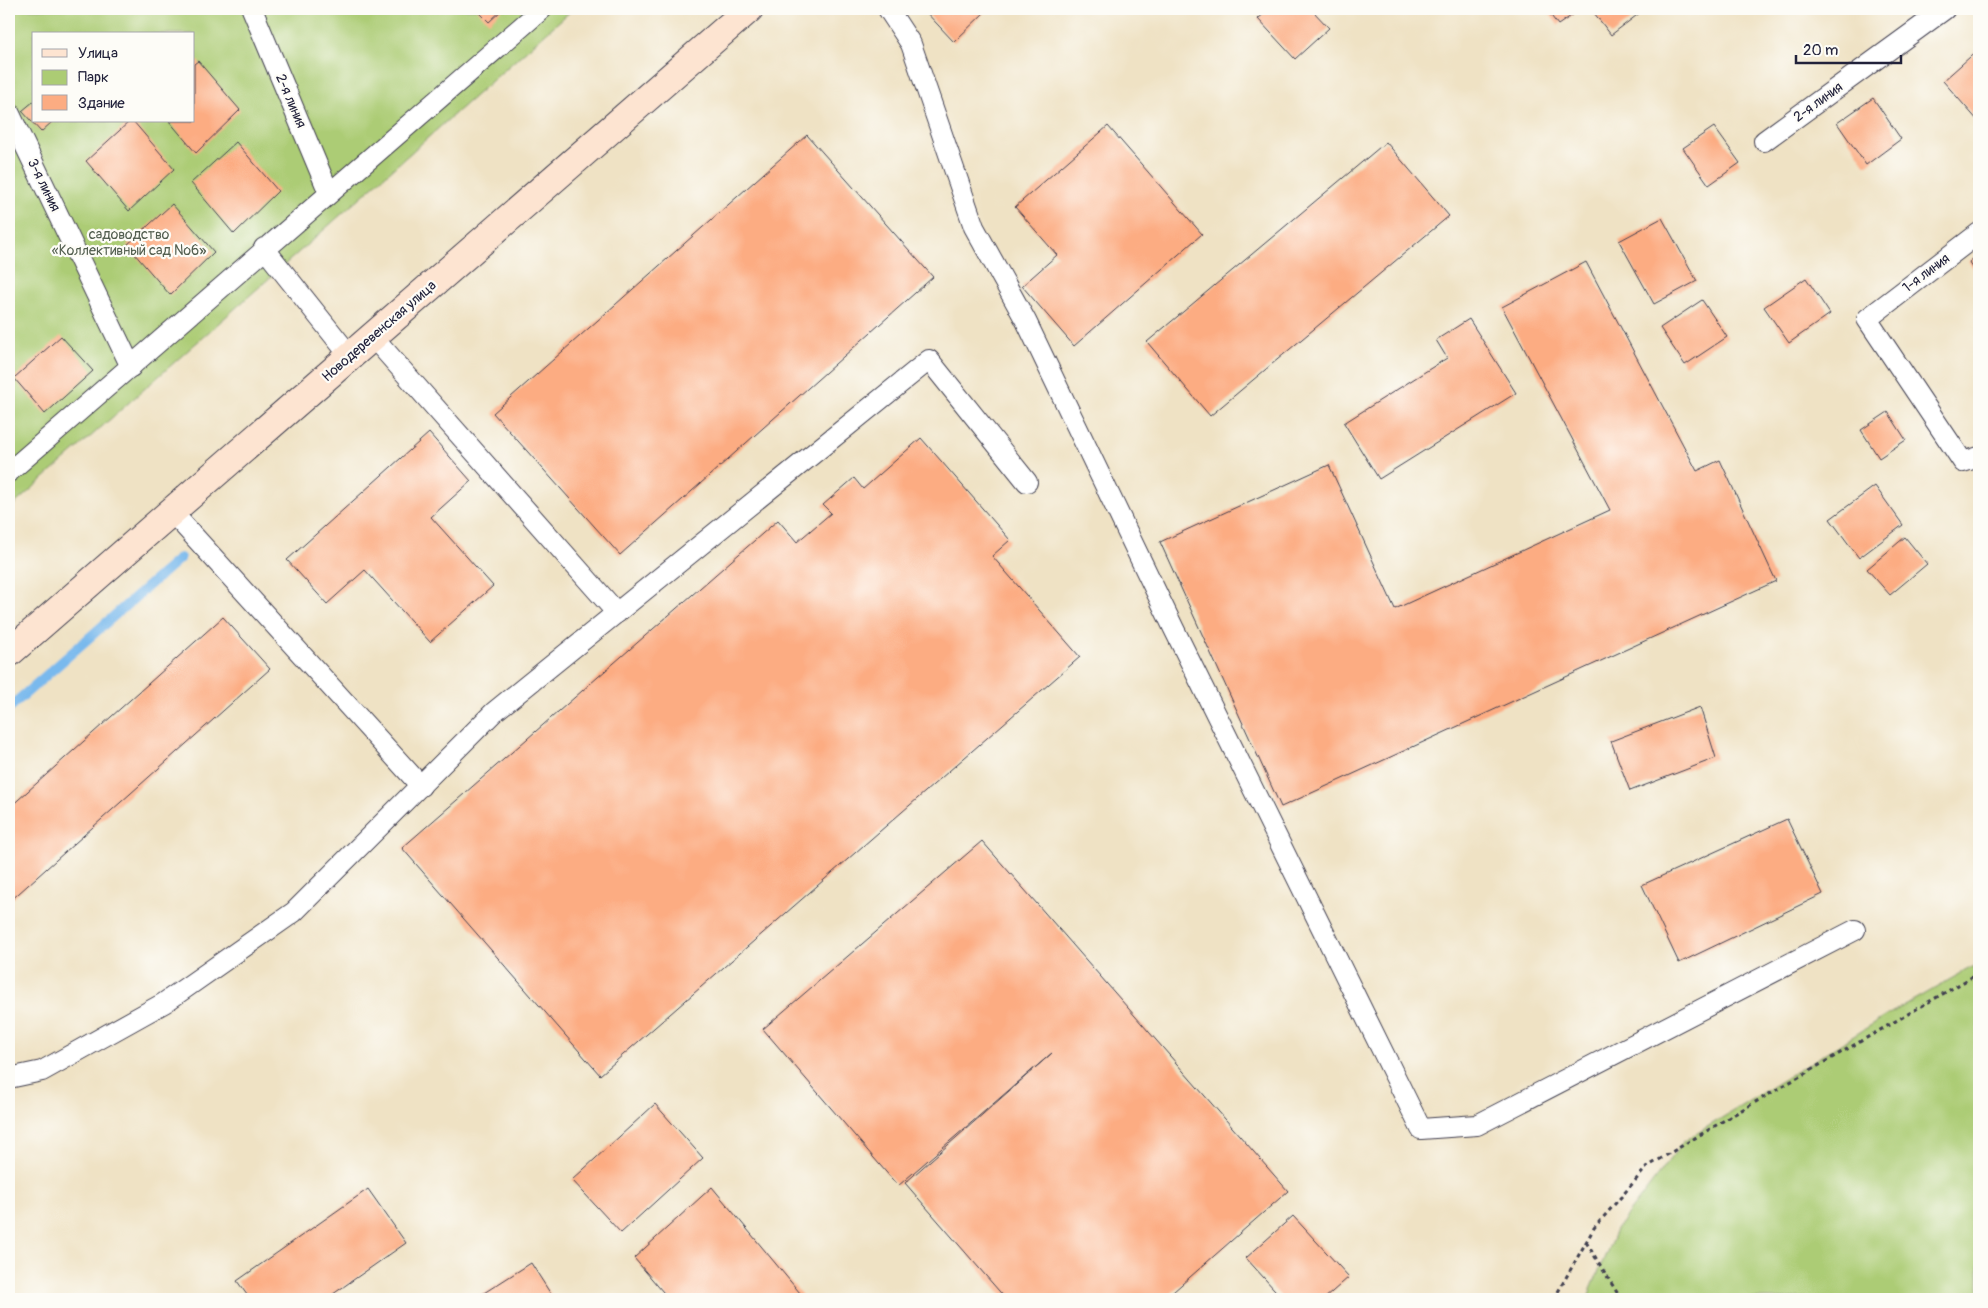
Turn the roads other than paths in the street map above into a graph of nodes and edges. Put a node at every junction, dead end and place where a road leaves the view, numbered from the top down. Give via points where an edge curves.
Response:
1 (252, 9) edge
2 (542, 9) edge
3 (750, 9) edge
4 (888, 9) edge
5 (1945, 9) edge
6 (9, 112) edge
7 (1764, 141) dead end
8 (329, 193) junction
9 (1979, 233) edge
10 (264, 248) junction
11 (372, 336) junction
12 (350, 356) junction
13 (131, 367) junction
14 (1979, 457) edge
15 (9, 472) edge
16 (1028, 482) dead end
17 (171, 511) junction
18 (617, 613) junction
19 (9, 653) edge
20 (421, 786) junction
21 (1855, 930) dead end
22 (9, 1078) edge

1 - 8 lane, 2-я линия
2 - 8 lane
3 - 11 main road, Новодеревенская улица
4 - 21 lane via 911,44 974,228 1026,321 1178,638 1421,1129 1477,1125
5 - 7 lane, 2-я линия
6 - 13 lane, 3-я линия
8 - 10 lane
9 - 14 lane, 1-я линия via 1867,319 1963,462
10 - 12 lane
10 - 13 lane
11 - 12 main road, Новодеревенская улица
11 - 18 lane
12 - 17 main road, Новодеревенская улица
13 - 15 lane
16 - 18 lane via 930,360
17 - 19 main road, Новодеревенская улица
17 - 20 lane
18 - 20 lane via 494,712
20 - 22 lane via 294,912 164,1003 42,1071

